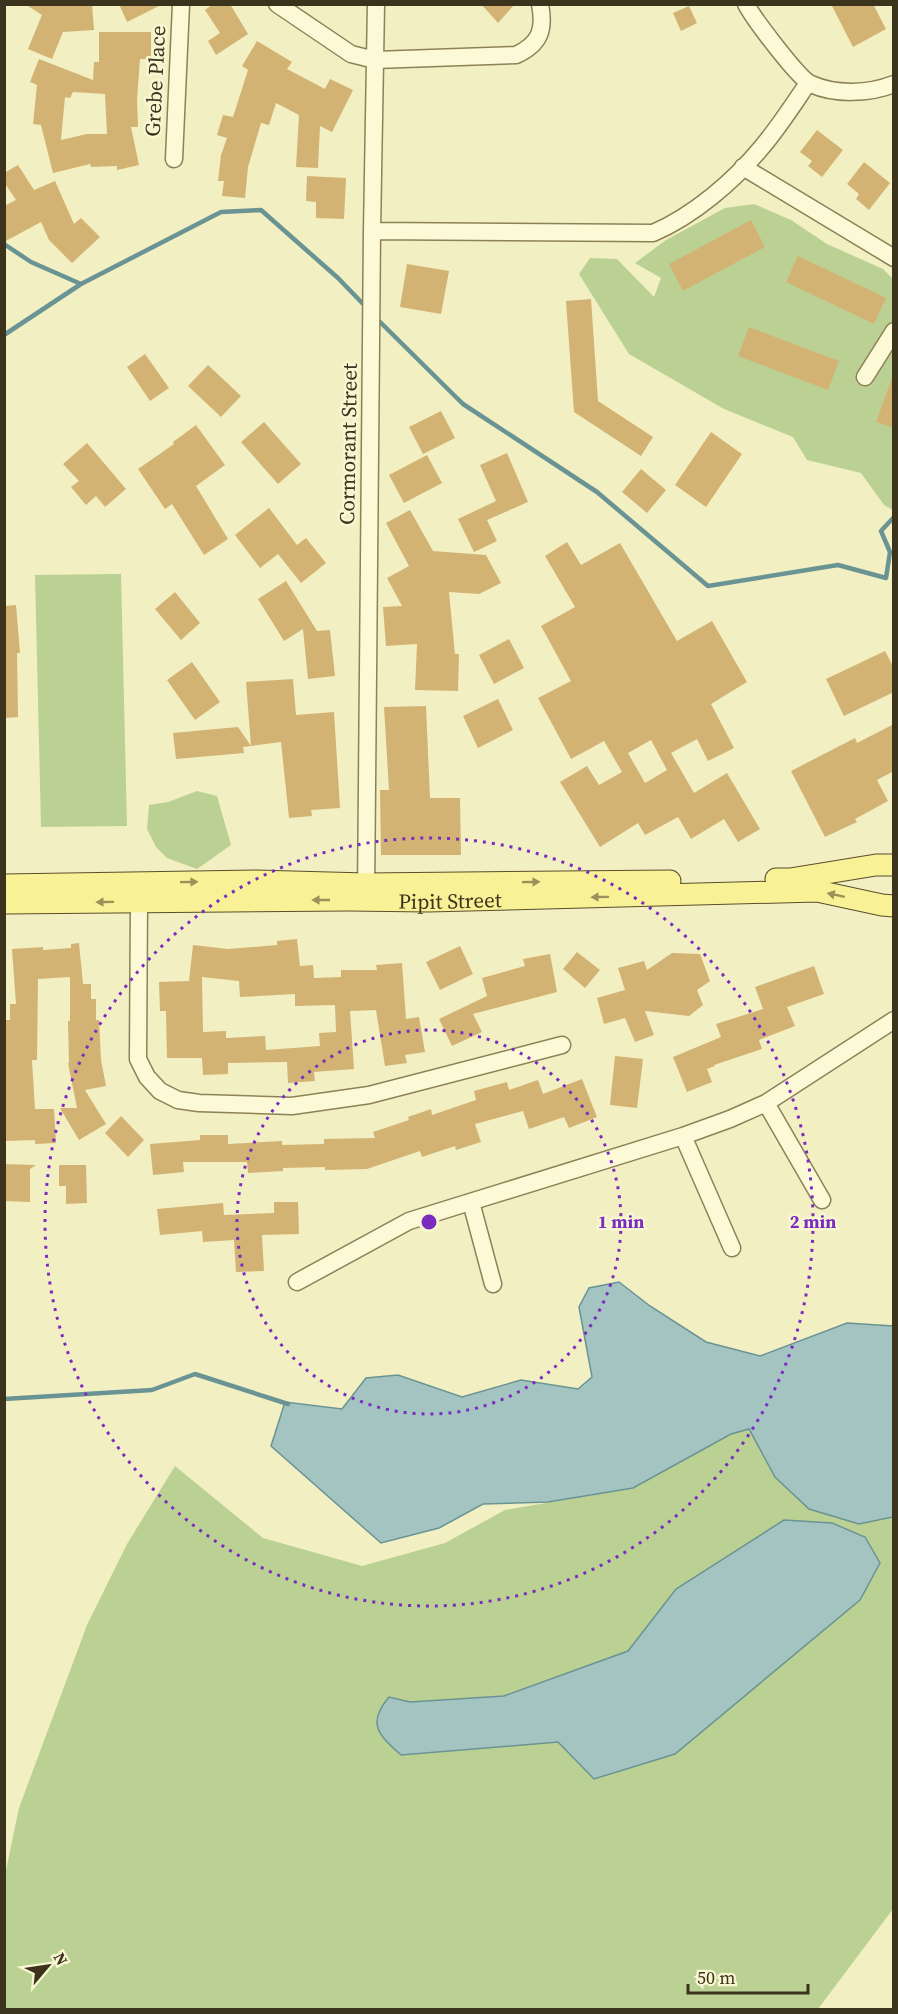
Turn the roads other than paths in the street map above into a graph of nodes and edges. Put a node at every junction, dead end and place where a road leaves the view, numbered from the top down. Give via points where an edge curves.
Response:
1 (181, 4) edge
2 (277, 4) edge
3 (376, 4) edge
4 (540, 4) edge
5 (746, 4) edge
6 (375, 60) junction
7 (808, 83) junction
8 (894, 84) edge
9 (174, 159) dead end
10 (743, 167) junction
11 (372, 231) junction
12 (894, 258) edge
13 (894, 330) edge
14 (865, 377) dead end
15 (894, 865) edge
16 (4, 885) edge
17 (366, 892) junction
18 (139, 902) junction
19 (4, 903) edge
20 (894, 906) edge
21 (893, 1022) edge
22 (562, 1045) dead end
23 (766, 1102) junction
24 (683, 1136) junction
25 (822, 1200) dead end
26 (471, 1202) junction
27 (732, 1248) dead end
28 (297, 1282) dead end
29 (493, 1284) dead end

1 - 9 street, Grebe Place
2 - 6 street via 351,54
3 - 6 street, Cormorant Street
4 - 6 street via 541,31 534,44 516,55
5 - 7 street
6 - 11 street, Cormorant Street
7 - 8 street via 832,91
7 - 10 street
10 - 11 street via 704,203 653,233
10 - 12 street
11 - 17 street, Cormorant Street
13 - 14 street
17 -> 15 main road, Pipit Street via 790,879
16 -> 17 main road, Pipit Street via 256,881
17 -> 18 main road, Pipit Street
20 -> 17 main road, Pipit Street via 817,891 428,901
18 -> 19 main road, Pipit Street
18 - 22 street via 138,1059 147,1077 178,1100 292,1106 358,1097
21 - 23 street
23 - 24 street
23 - 25 street
24 - 26 street
24 - 27 street
26 - 28 street via 409,1221
26 - 29 street

